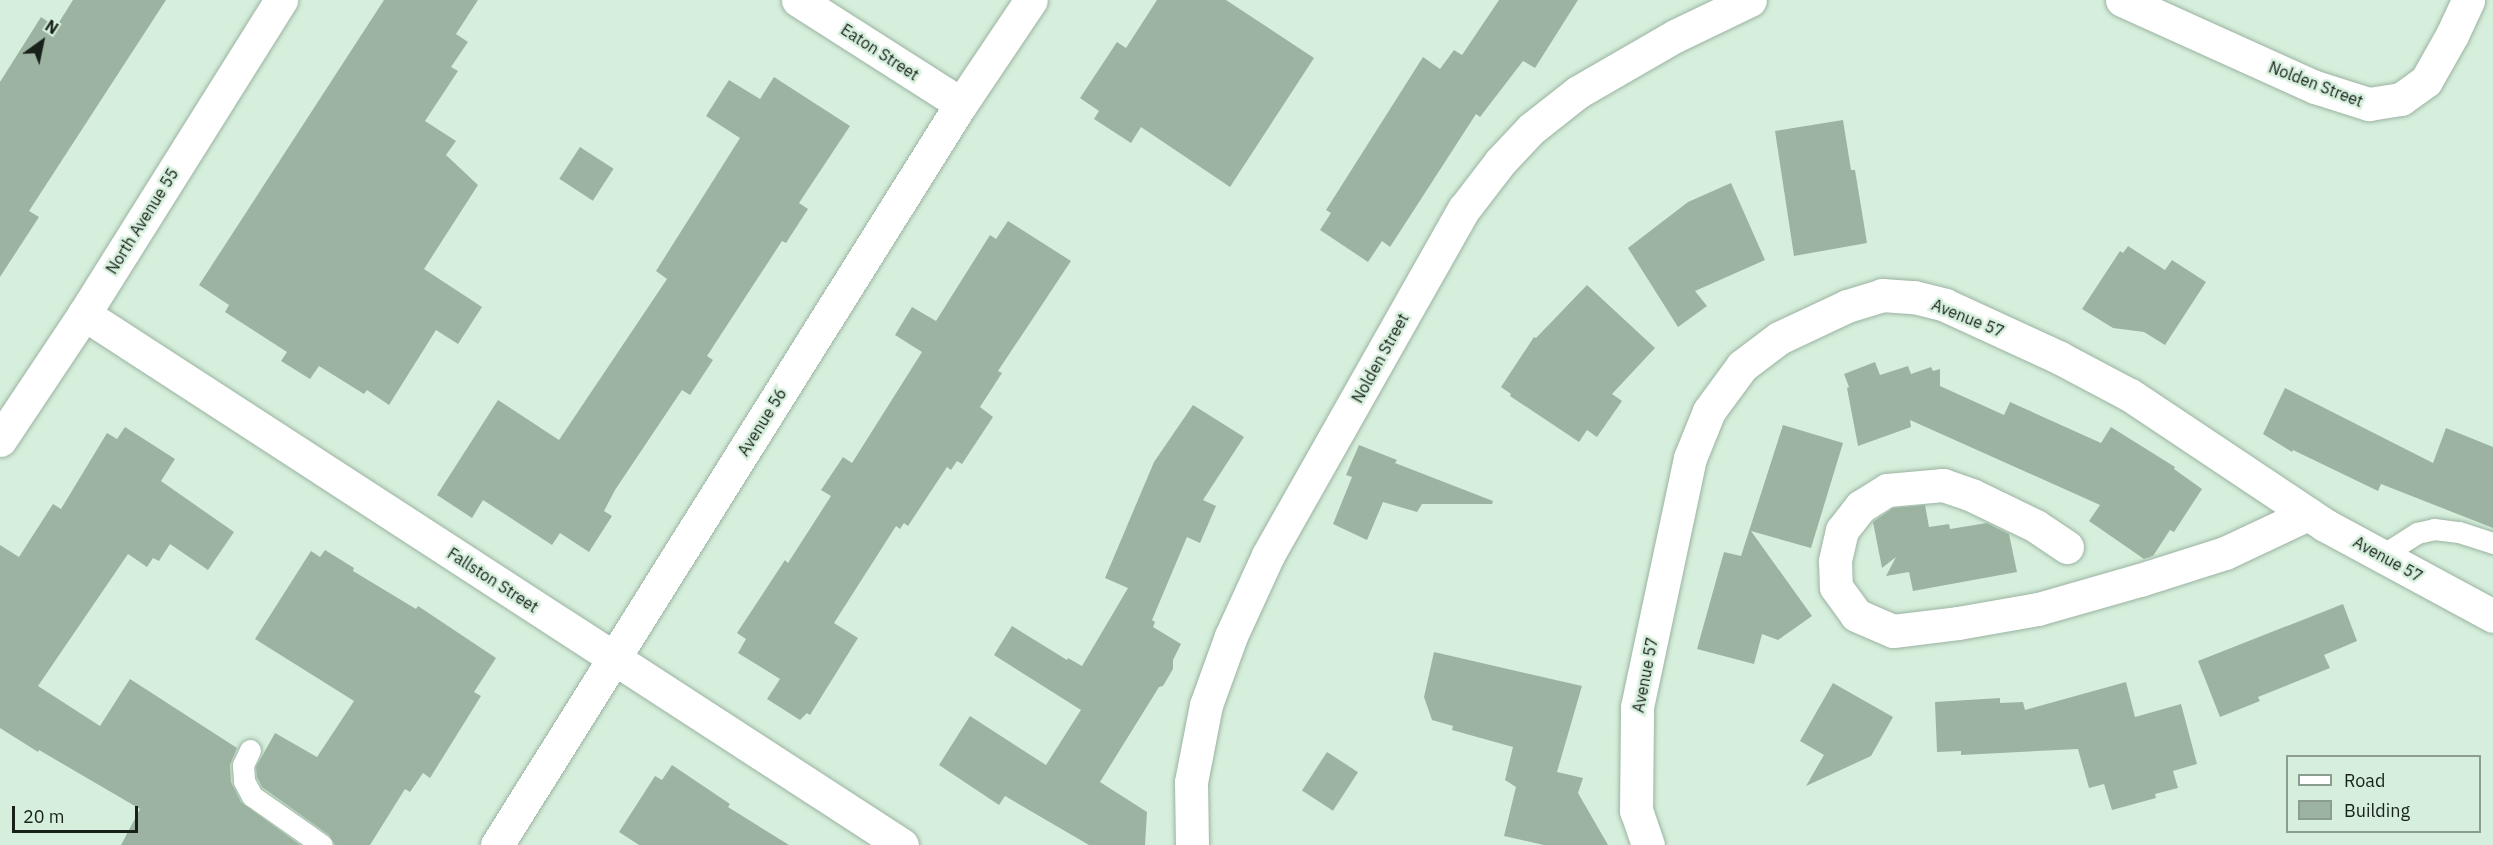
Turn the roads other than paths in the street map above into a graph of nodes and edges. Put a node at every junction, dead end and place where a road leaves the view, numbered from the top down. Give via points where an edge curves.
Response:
1 (281, 0) edge
2 (798, 0) edge
3 (1030, 0) edge
4 (1750, 0) edge
5 (2122, 0) edge
6 (2468, 0) edge
7 (961, 104) junction
8 (84, 314) junction
9 (0, 440) edge
10 (2308, 514) junction
11 (2493, 543) edge
12 (2067, 547) dead end
13 (2381, 556) junction
14 (2493, 616) edge
15 (614, 658) junction
16 (250, 750) dead end
17 (322, 845) edge
18 (497, 845) edge
19 (902, 845) edge
20 (1192, 845) edge
21 (1648, 845) edge

1 - 8 street, North Avenue 55
2 - 7 street, Eaton Street
3 - 7 street, Avenue 56
4 - 20 street, Nolden Street via 1675,36 1578,92 1531,129 1464,209 1268,555 1231,636 1206,705 1191,782
5 - 6 street, Nolden Street via 2315,87 2369,104 2401,99 2426,81
7 - 15 street, Avenue 56
8 - 9 street, North Avenue 55
8 - 15 street, Fallston Street
10 - 12 street via 2225,553 2166,572 2038,609 1958,622 1893,631 1856,615 1836,587 1835,561 1842,530 1861,506 1887,490 1943,485 2036,526
10 - 13 street, Avenue 57
10 - 21 street, Avenue 57 via 2130,395 1944,305 1914,297 1882,295 1847,306 1779,338 1742,366 1709,411 1690,458 1636,707 1636,811
11 - 13 lane via 2434,529 2417,533
13 - 14 street, Avenue 57
15 - 18 street, Avenue 56
15 - 19 street, Fallston Street
16 - 17 lane via 243,765 244,781 252,796

